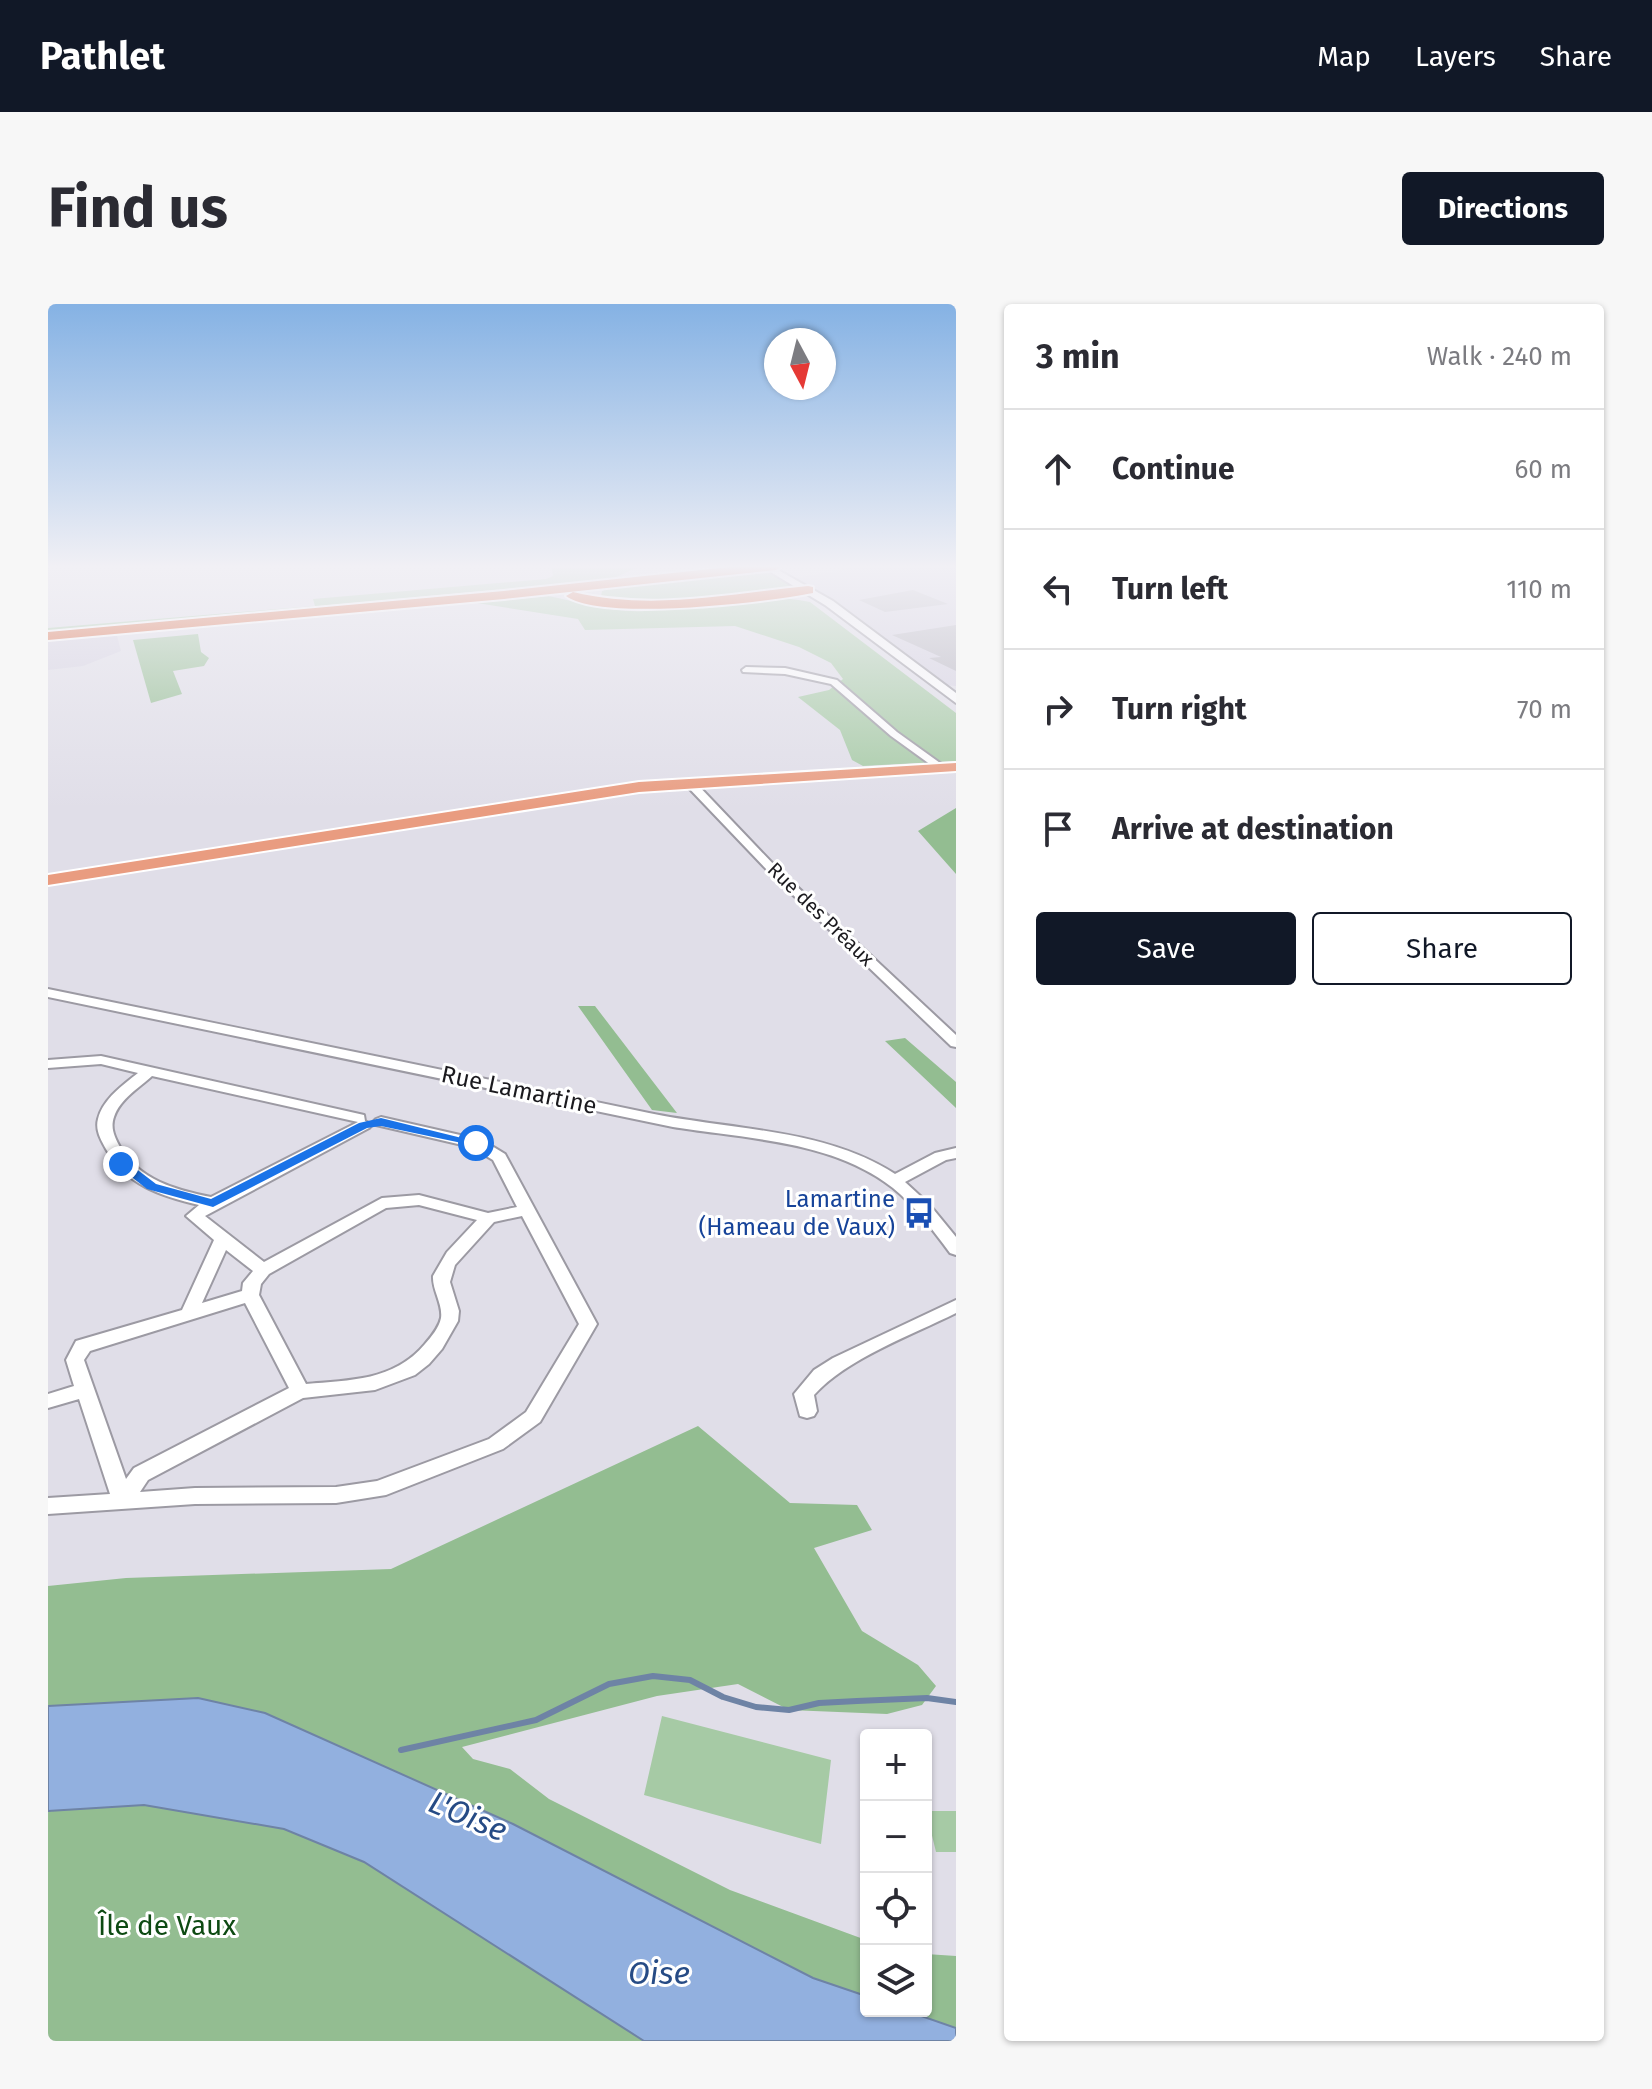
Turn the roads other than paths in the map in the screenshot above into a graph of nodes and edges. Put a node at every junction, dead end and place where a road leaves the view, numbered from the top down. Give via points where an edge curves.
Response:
1 (887, 647) edge
2 (746, 670) dead end
3 (956, 699) edge
4 (951, 767) edge
5 (689, 782) junction
6 (48, 880) edge
7 (48, 993) edge
8 (956, 1043) edge
9 (48, 1064) edge
10 (150, 1070) junction
11 (368, 1122) junction
12 (956, 1153) edge
13 (896, 1180) junction
14 (213, 1203) junction
15 (528, 1210) junction
16 (488, 1218) junction
17 (223, 1239) junction
18 (956, 1249) edge
19 (263, 1270) junction
20 (250, 1295) junction
21 (956, 1306) edge
22 (189, 1313) junction
23 (86, 1390) junction
24 (300, 1391) junction
25 (48, 1401) edge
26 (807, 1411) dead end
27 (123, 1500) junction
28 (48, 1506) edge

1 - 3 street
2 - 4 street via 785,671 834,682 894,734
4 - 5 main road
5 - 6 main road
5 - 8 street, Rue des Préaux via 773,870
7 - 13 street, Rue Lamartine via 668,1122 793,1140
9 - 10 street via 91,1059
10 - 11 street
10 - 14 street via 105,1118 115,1154 152,1187
11 - 14 street
11 - 15 street via 493,1151
12 - 13 street
13 - 18 street, Rue Lamartine via 920,1201
14 - 17 street via 194,1216
15 - 16 street
15 - 27 street via 588,1324 533,1417 496,1444 379,1489 336,1495
16 - 19 street via 419,1200 382,1203
16 - 24 street via 444,1269 441,1284 449,1304 448,1324 419,1365 382,1382
17 - 19 street
17 - 22 street
19 - 20 street
20 - 22 street
20 - 24 street
21 - 26 street via 821,1375 804,1394
22 - 23 street via 83,1346 75,1360
23 - 25 street
23 - 27 street
24 - 27 street via 141,1474
27 - 28 street

